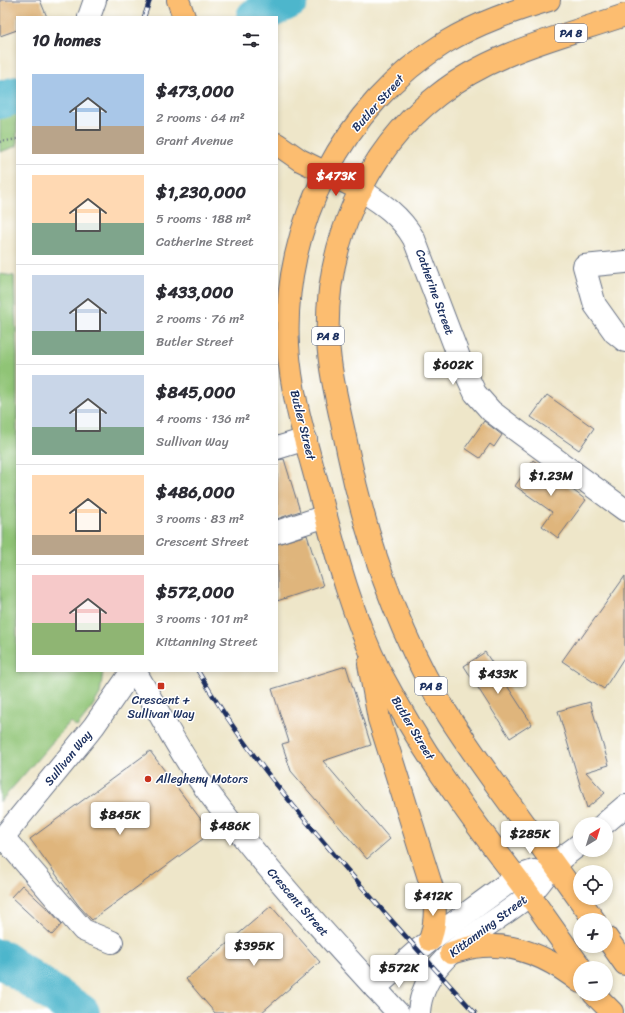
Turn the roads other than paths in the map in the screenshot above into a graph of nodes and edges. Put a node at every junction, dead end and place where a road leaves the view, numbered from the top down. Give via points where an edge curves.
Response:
1 (95, 0) edge
2 (549, 0) edge
3 (625, 15) edge
4 (89, 16) edge
5 (278, 145) edge
6 (326, 173) junction
7 (361, 190) junction
8 (625, 262) edge
9 (625, 341) edge
10 (306, 439) junction
11 (278, 448) edge
12 (625, 510) edge
13 (326, 516) junction
14 (278, 532) edge
15 (364, 635) junction
16 (131, 672) edge
17 (136, 672) edge
18 (625, 806) edge
19 (612, 817) edge
20 (2, 839) edge
21 (573, 850) edge
22 (555, 864) junction
23 (516, 877) junction
24 (529, 895) junction
25 (589, 913) edge
26 (430, 940) junction
27 (112, 942) dead end
28 (613, 947) edge
29 (451, 953) junction
30 (576, 961) edge
31 (625, 964) edge
32 (573, 977) edge
33 (374, 988) junction
34 (601, 1001) edge
35 (604, 1001) edge
36 (398, 1013) edge
37 (419, 1013) edge
38 (612, 1013) edge

1 - 4 street
2 - 6 main road, Butler Street via 488,21 448,41 414,65 362,116
3 - 7 main road, PA 8 via 517,51 456,81 424,106 386,147
5 - 6 main road via 300,160
6 - 7 main road
6 - 10 main road, Butler Street via 305,219 293,267 288,308 291,371
7 - 12 street, Catherine Street via 387,207 407,226 422,257 462,365 482,402
7 - 22 main road, PA 8 via 345,226 335,260 329,298 328,341 334,387 365,523 396,612 422,671 461,735
8 - 9 street via 584,266 595,305 615,333
10 - 11 street
10 - 13 main road, Butler Street
13 - 14 street
13 - 15 main road, Butler Street via 344,581
15 - 23 main road, Butler Street via 378,668 417,737 456,796
15 - 26 main road via 379,719 433,891 435,921
16 - 20 street, Sullivan Way via 94,726
17 - 33 street, Crescent Street via 173,738 205,787 283,886
18 - 19 street
20 - 27 street via 83,930
21 - 22 street, Kittanning Street
22 - 23 street, Kittanning Street
22 - 24 street, Kittanning Street
22 - 25 main road, PA 8
23 - 24 main road, Butler Street
23 - 26 street, Kittanning Street
24 - 29 street, Kittanning Street
24 - 30 main road, Butler Street
26 - 33 street, Kittanning Street
28 - 31 main road
29 - 32 main road via 488,945 513,947 544,958
29 - 37 street, Kittanning Street via 429,978 421,997
33 - 36 street
34 - 38 main road
35 - 38 main road

